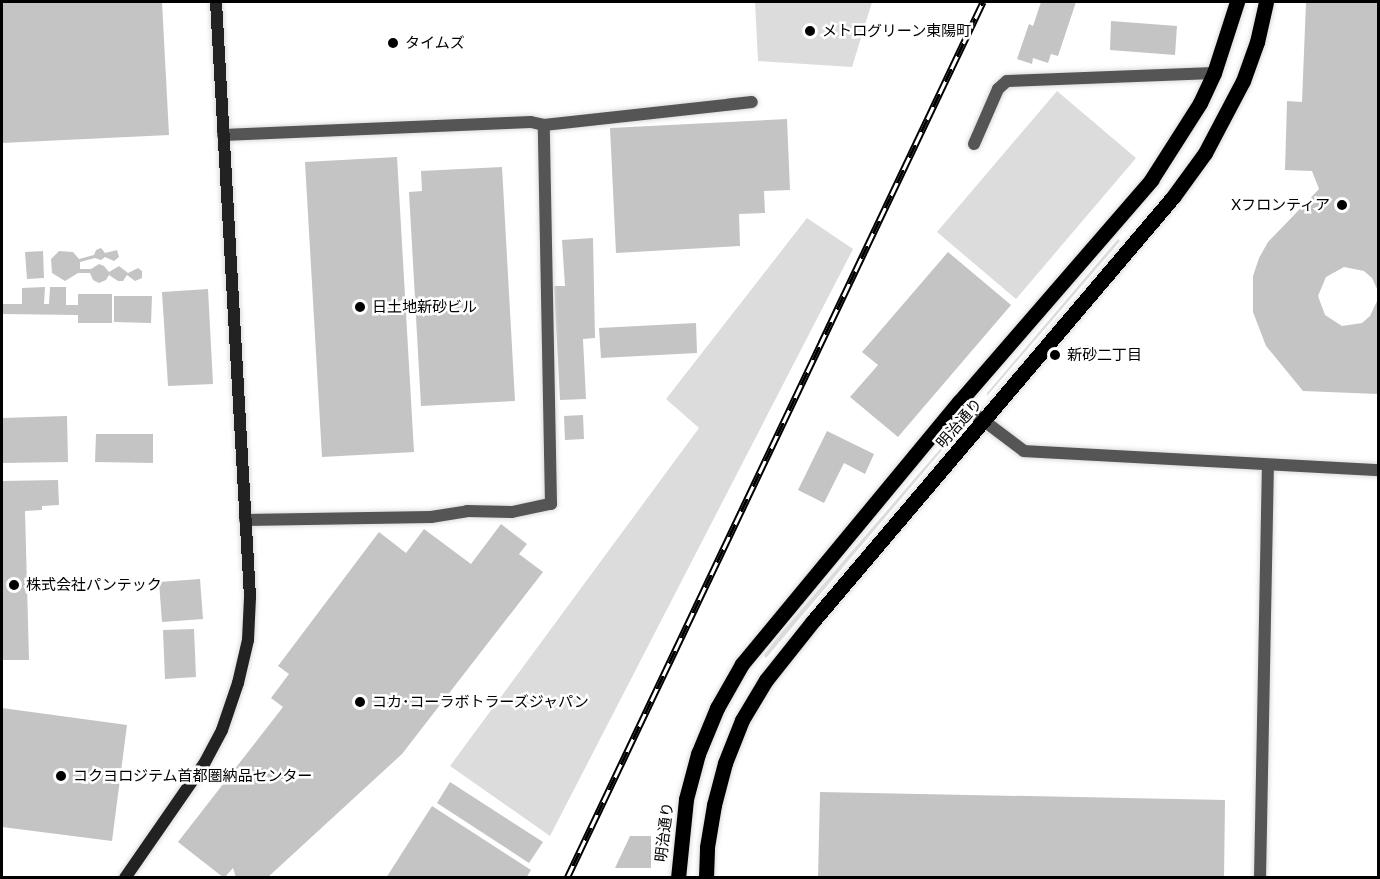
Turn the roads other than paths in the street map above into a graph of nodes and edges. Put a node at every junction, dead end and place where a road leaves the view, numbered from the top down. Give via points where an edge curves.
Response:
1 (216, 2) edge
2 (1237, 2) edge
3 (1266, 2) edge
4 (1215, 73) junction
5 (752, 102) dead end
6 (544, 125) junction
7 (224, 135) junction
8 (974, 144) dead end
9 (959, 402) junction
10 (983, 422) junction
11 (1268, 465) junction
12 (1378, 470) edge
13 (245, 520) junction
14 (125, 878) edge
15 (678, 878) edge
16 (706, 878) edge
17 (1260, 878) edge

1 - 7 street
2 - 4 main road, 明治通り
3 - 10 main road, 明治通り via 1243,81 1205,153 1173,197
4 - 8 street via 1007,81 998,89
4 - 9 main road, 明治通り via 1151,180
5 - 6 street
6 - 7 street via 531,122
6 - 13 street via 550,504 512,512 466,511 431,517
7 - 13 street
9 - 10 street
9 - 15 main road, 明治通り via 742,664 717,708 698,754 686,799
10 - 11 street via 1024,451
10 - 16 main road, 明治通り via 766,680 742,720 725,763 707,847
11 - 12 street
11 - 17 street
13 - 14 street via 250,597 248,640 235,692 222,730 204,764

